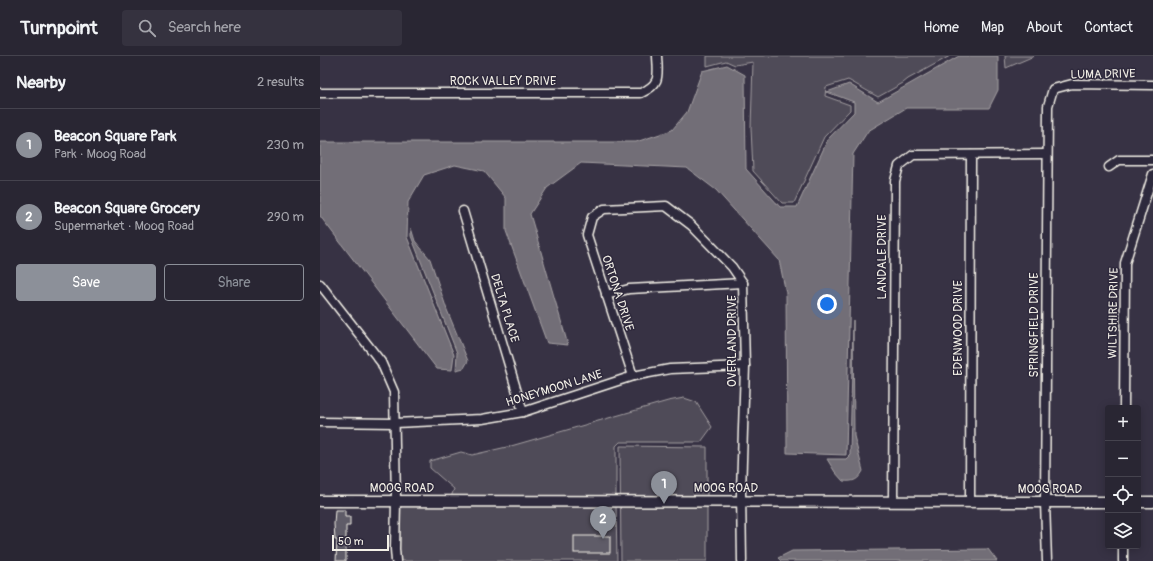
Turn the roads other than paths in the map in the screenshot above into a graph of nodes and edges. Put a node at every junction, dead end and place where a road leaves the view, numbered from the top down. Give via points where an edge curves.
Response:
1 (657, 56) edge
2 (1153, 85) edge
3 (1053, 89) joint
4 (320, 93) edge
5 (1047, 154) junction
6 (971, 155) junction
7 (1153, 160) edge
8 (1109, 167) dead end
9 (1153, 174) edge
10 (463, 211) dead end
11 (592, 217) joint
12 (743, 283) junction
13 (320, 284) edge
14 (606, 295) junction
15 (745, 366) junction
16 (633, 376) junction
17 (1124, 405) edge
18 (523, 412) junction
19 (320, 422) edge
20 (395, 423) junction
21 (320, 501) edge
22 (396, 501) junction
23 (741, 501) junction
24 (893, 501) junction
25 (970, 502) junction
26 (1045, 502) junction
27 (1105, 502) edge
28 (1141, 502) edge
29 (1153, 502) edge
30 (1123, 549) edge
31 (396, 561) edge
32 (742, 561) edge
33 (1047, 561) edge
34 (1123, 561) edge

1 - 4 street, ROCK VALLEY DRIVE via 658,78 652,89 641,93
2 - 3 street, LUMA DRIVE via 1072,84
3 - 5 street, SPRINGFIELD DRIVE via 1048,106
5 - 6 street, LANDALE DRIVE
5 - 26 street, SPRINGFIELD DRIVE
6 - 24 street, LANDALE DRIVE via 913,155 899,166 895,181
6 - 25 street, EDENWOOD DRIVE
7 - 8 street via 1119,160
9 - 17 street, WILTSHIRE DRIVE via 1125,263
10 - 18 street, DELTA PLACE
11 - 12 street, OVERLAND DRIVE via 604,209 666,206 692,225 732,267
11 - 14 street, ORTONA DRIVE via 587,234
12 - 14 street via 629,289
12 - 15 street, OVERLAND DRIVE
13 - 20 street via 381,362 394,392
14 - 16 street, ORTONA DRIVE
15 - 16 street, HONEYMOON LANE via 670,369
15 - 23 street, OVERLAND DRIVE
16 - 18 street, HONEYMOON LANE
18 - 20 street, HONEYMOON LANE via 482,419
19 - 20 street, HONEYMOON LANE
20 - 22 street
21 - 22 street, MOOG ROAD
22 - 23 street, MOOG ROAD
22 - 31 street
23 - 24 street, MOOG ROAD
23 - 32 street, OVERLAND DRIVE
24 - 25 street, MOOG ROAD
25 - 26 street, MOOG ROAD
26 - 27 street, MOOG ROAD
26 - 33 street, SPRINGFIELD DRIVE
28 - 29 street
30 - 34 street

